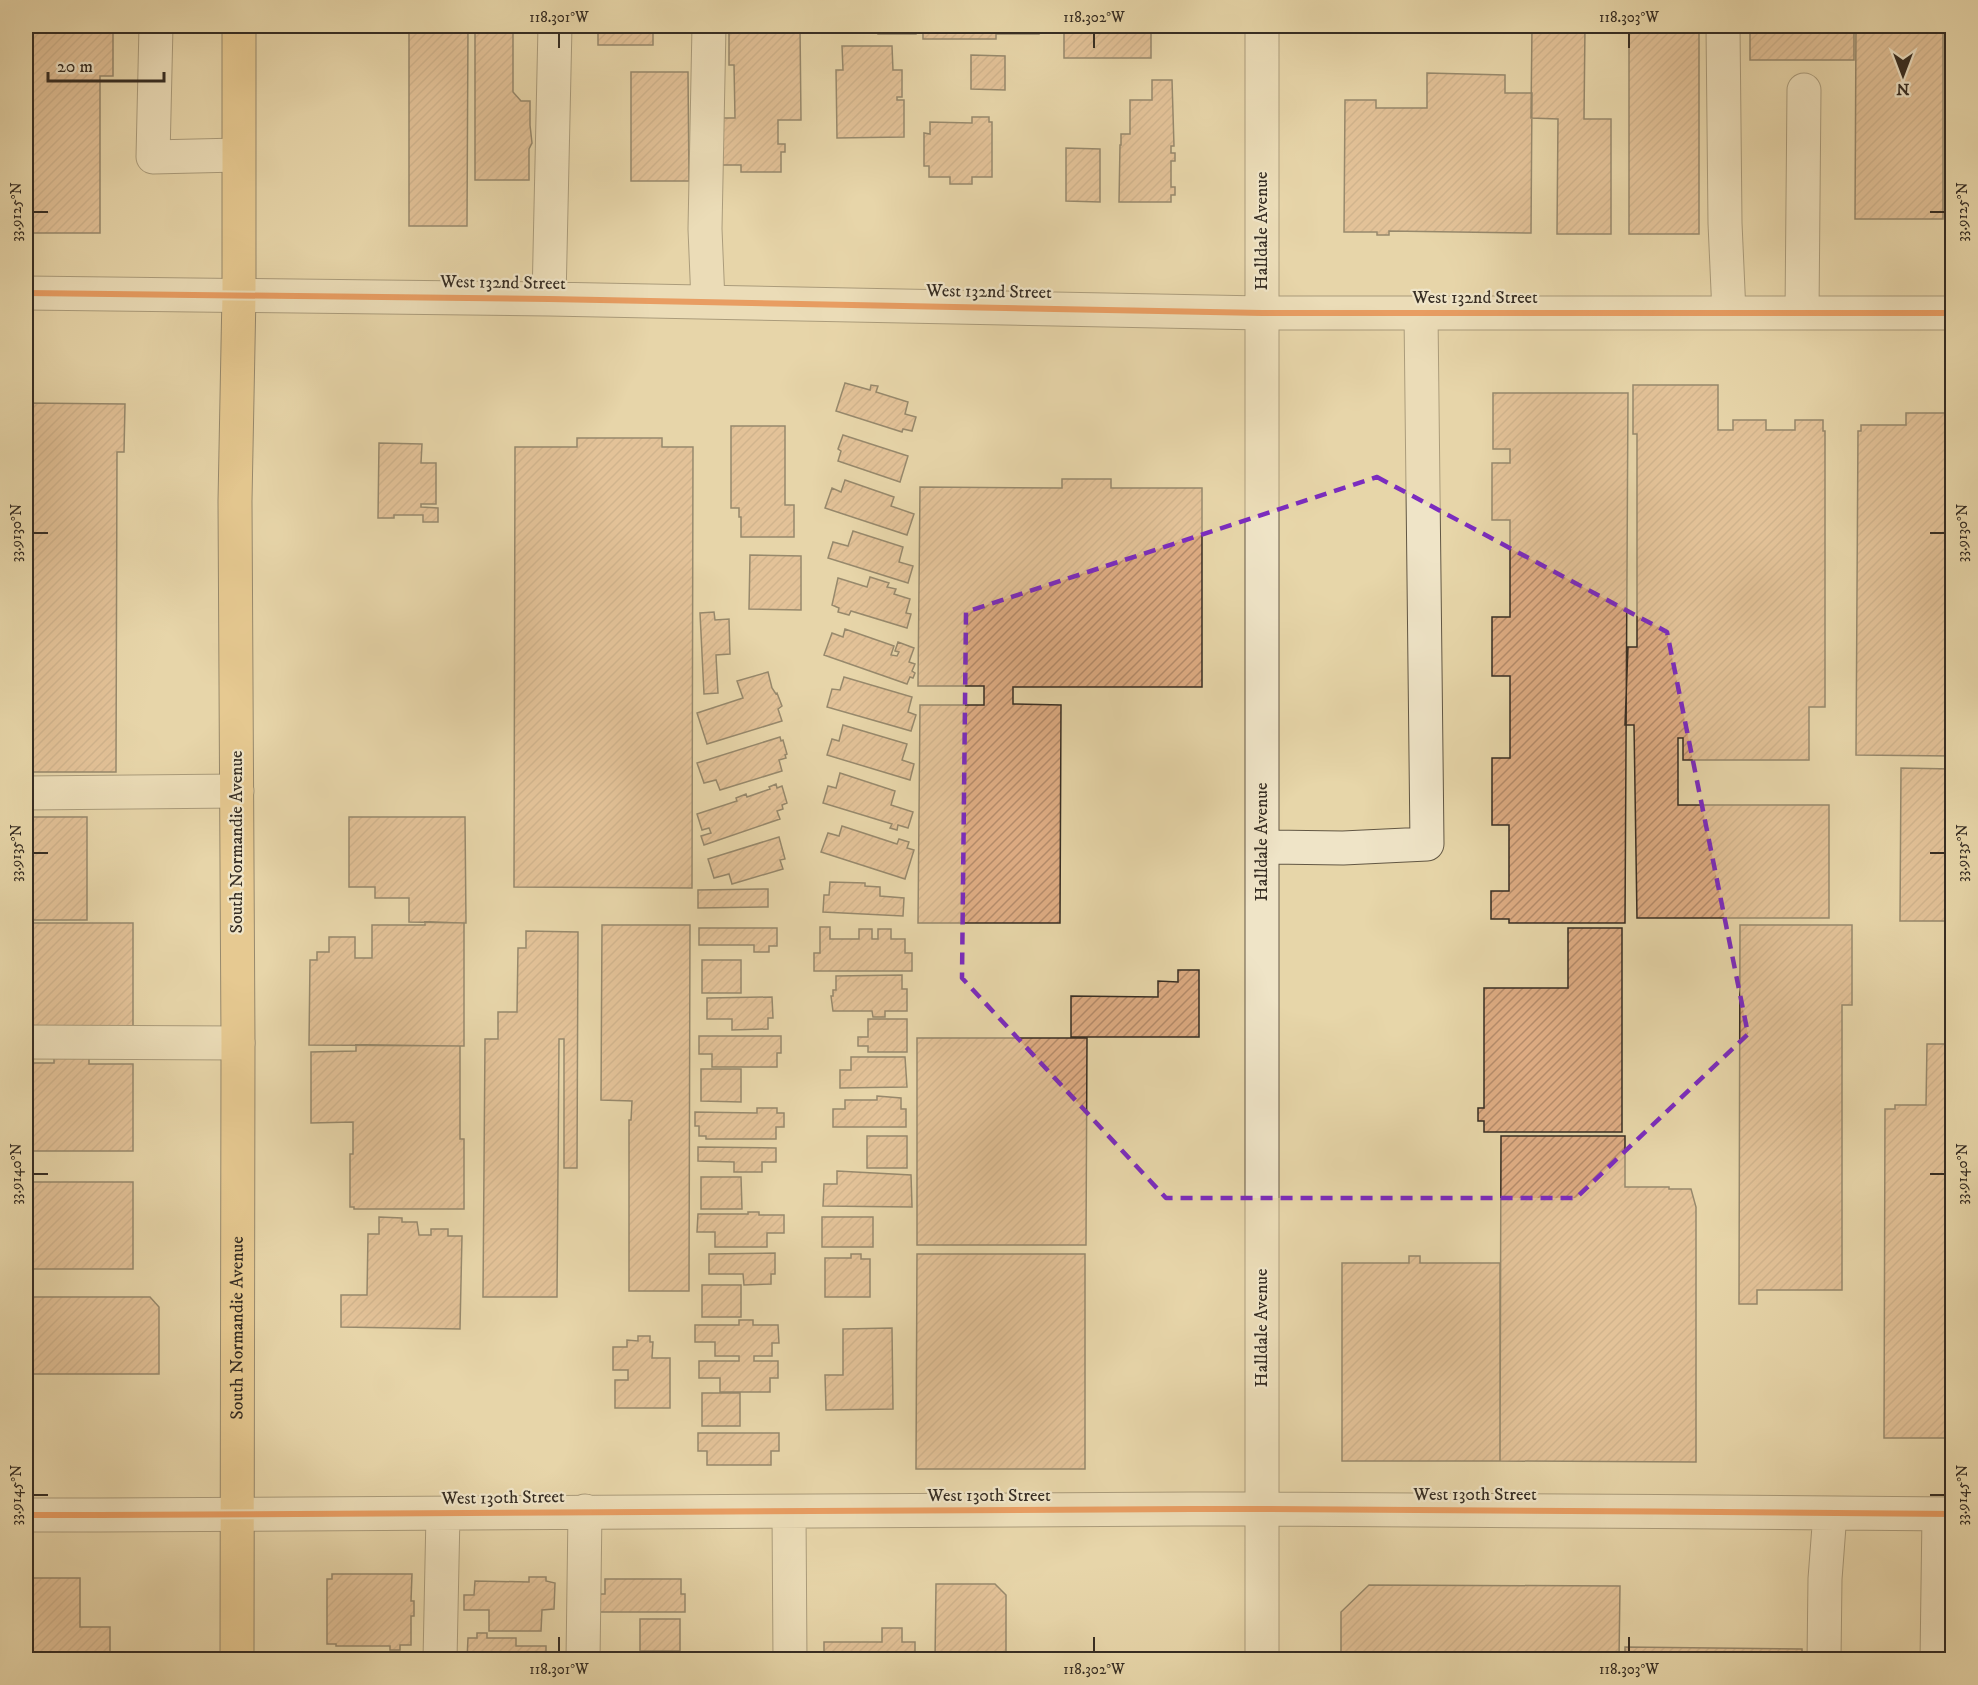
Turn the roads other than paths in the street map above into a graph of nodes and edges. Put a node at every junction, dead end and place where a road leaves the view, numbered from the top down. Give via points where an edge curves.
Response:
1 (156, 26) edge
2 (239, 26) edge
3 (555, 26) edge
4 (709, 26) edge
5 (1263, 26) edge
6 (1723, 26) edge
7 (1803, 90) dead end
8 (238, 155) junction
9 (26, 293) edge
10 (239, 294) junction
11 (549, 298) junction
12 (708, 302) junction
13 (1262, 313) junction
14 (1421, 313) junction
15 (1729, 313) junction
16 (1802, 313) junction
17 (1953, 313) edge
18 (237, 791) junction
19 (26, 793) edge
20 (1262, 847) junction
21 (26, 1042) edge
22 (238, 1043) junction
23 (1262, 1509) junction
24 (585, 1511) junction
25 (789, 1512) junction
26 (1830, 1513) junction
27 (443, 1514) junction
28 (1946, 1514) edge
29 (26, 1515) edge
30 (238, 1516) junction
31 (237, 1659) edge
32 (440, 1659) edge
33 (583, 1659) edge
34 (790, 1659) edge
35 (1262, 1659) edge
36 (1824, 1659) edge
37 (1937, 1659) edge

1 - 8 street via 153,157
2 - 8 main road, South Normandie Avenue
3 - 11 street
4 - 12 street via 705,229
5 - 13 street, Halldale Avenue
6 - 15 street
7 - 16 street
8 - 10 main road, South Normandie Avenue
9 - 10 street, West 132nd Street
10 - 11 street, West 132nd Street
10 - 18 main road, South Normandie Avenue via 235,501
11 - 12 street, West 132nd Street
12 - 13 street, West 132nd Street
13 - 14 street, West 132nd Street
13 - 20 street, Halldale Avenue
14 - 15 street, West 132nd Street
14 - 20 street via 1427,844
15 - 16 street, West 132nd Street
16 - 17 street, West 132nd Street
18 - 19 street
18 - 22 main road, South Normandie Avenue
20 - 23 street, Halldale Avenue
21 - 22 street
22 - 30 main road, South Normandie Avenue
23 - 25 street, West 130th Street
23 - 26 street, West 130th Street
23 - 35 street, Halldale Avenue
24 - 25 street, West 130th Street
24 - 27 street, West 130th Street
24 - 33 street
25 - 34 street
26 - 28 street, West 130th Street
26 - 36 street
27 - 30 street, West 130th Street
27 - 32 street
28 - 37 street
29 - 30 street, West 130th Street
30 - 31 main road, South Normandie Avenue

